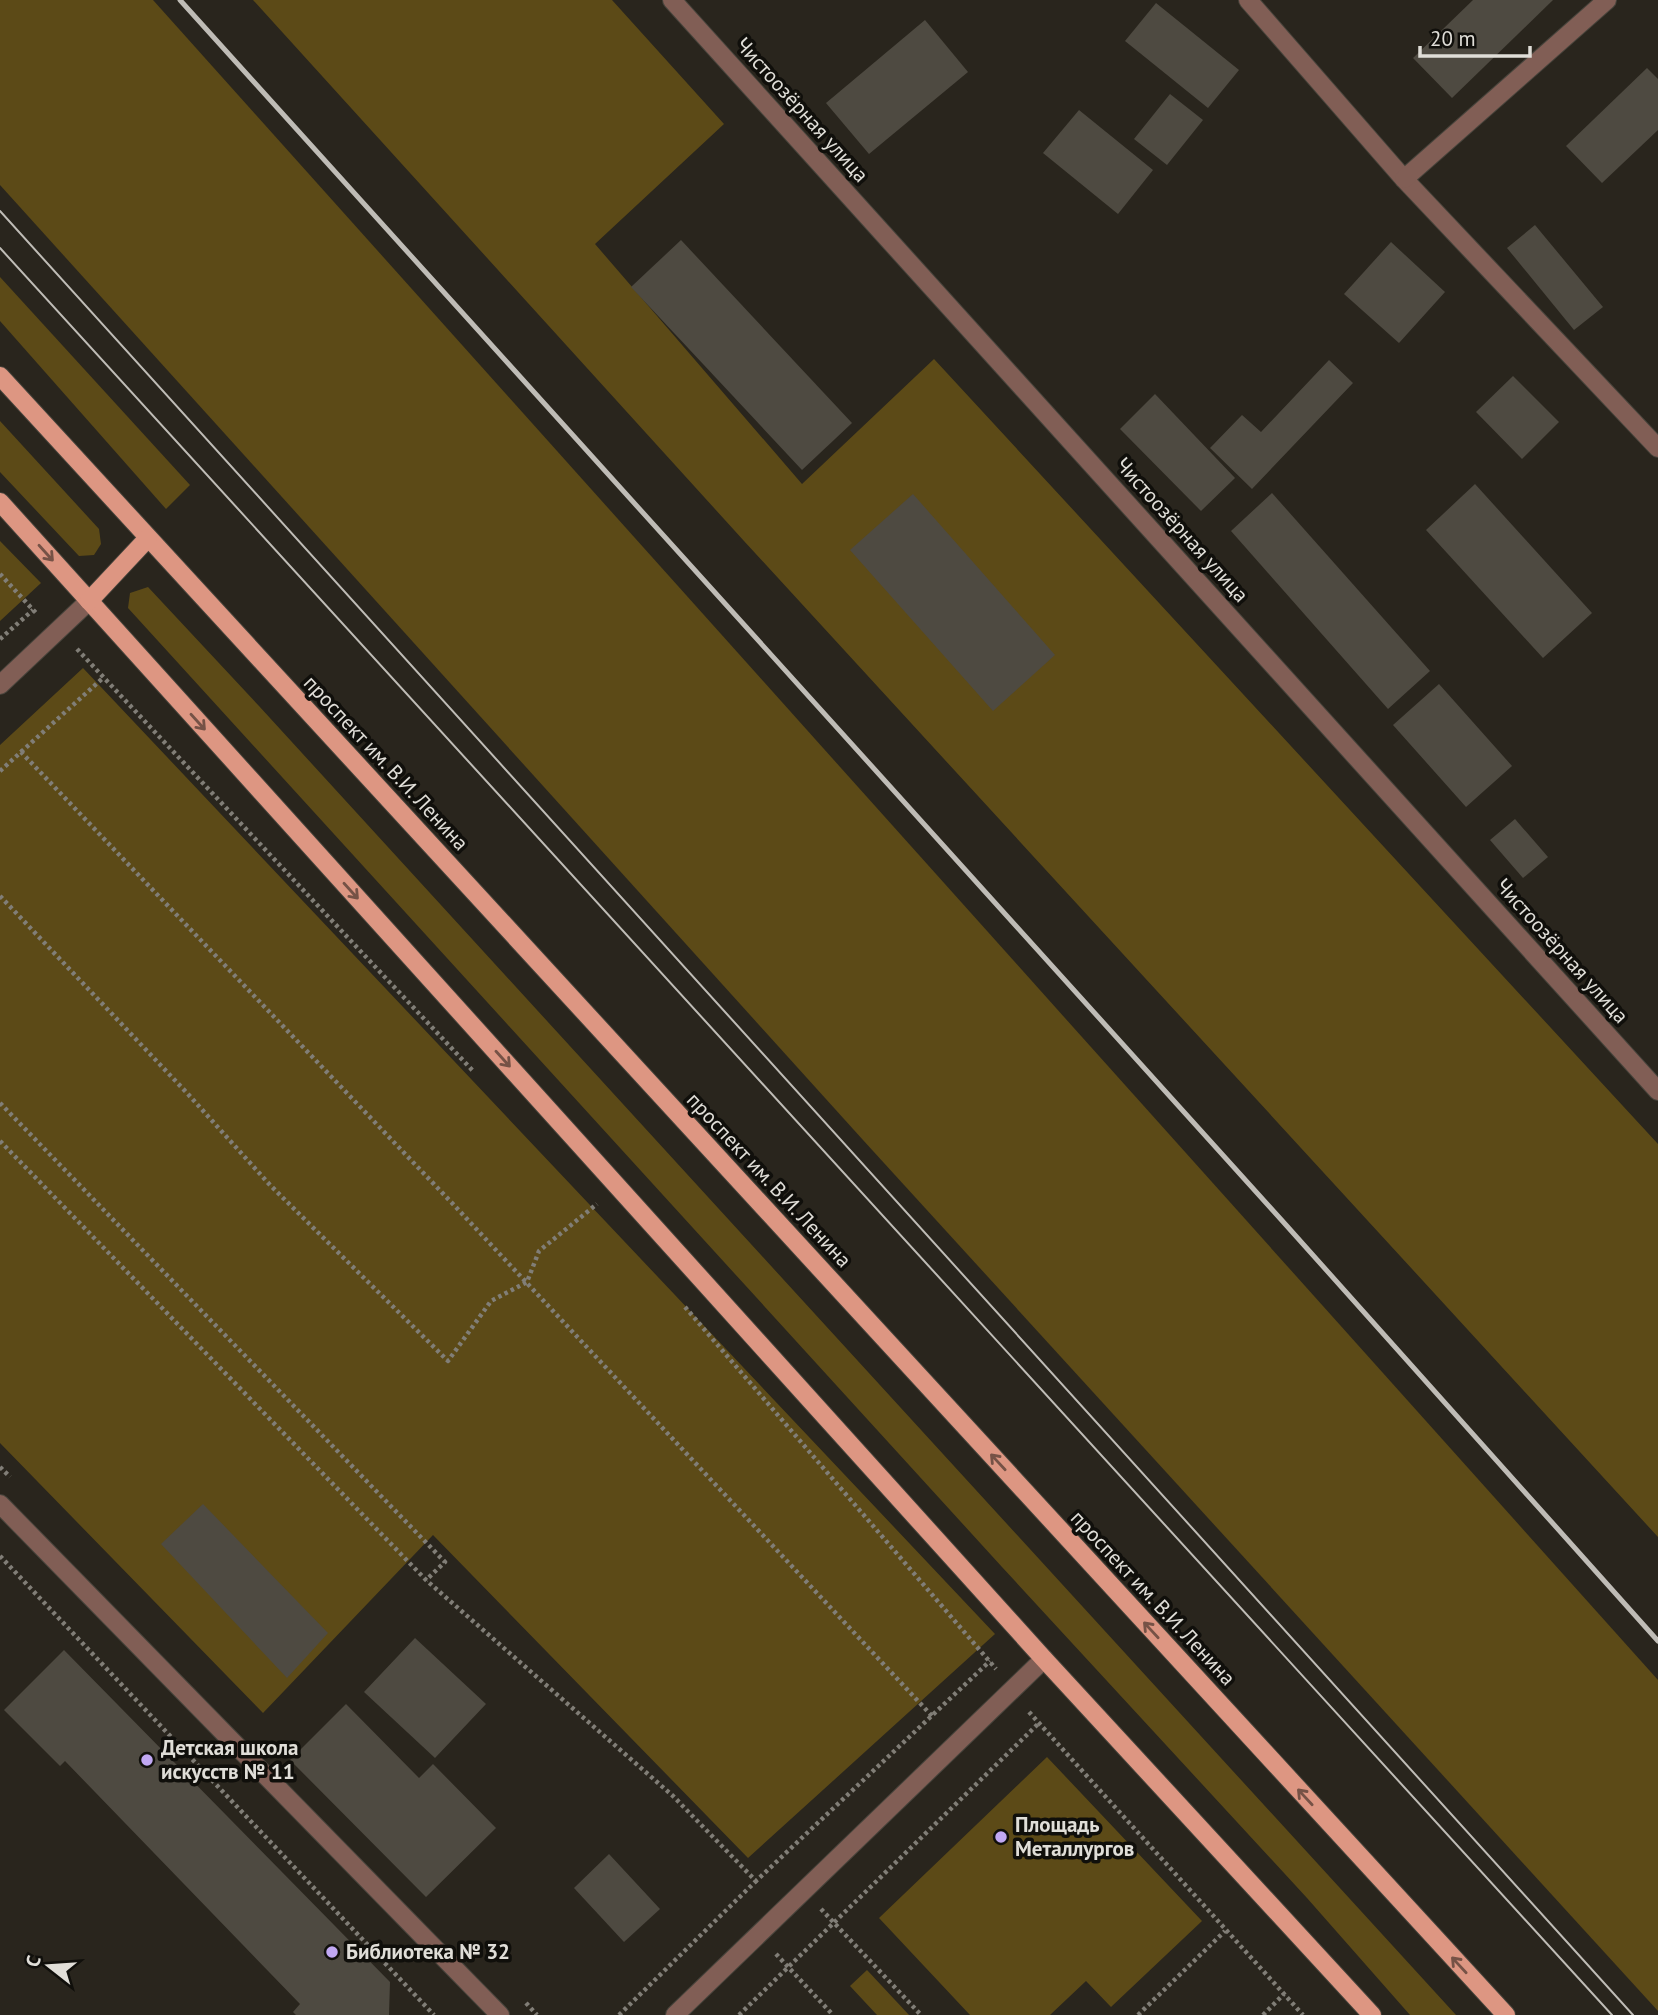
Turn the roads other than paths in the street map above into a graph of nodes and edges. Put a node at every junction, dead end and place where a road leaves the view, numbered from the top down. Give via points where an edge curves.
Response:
1 (672, 0) edge
2 (1248, 0) edge
3 (1607, 0) edge
4 (1404, 179) junction
5 (0, 376) edge
6 (1654, 436) edge
7 (0, 502) edge
8 (148, 538) junction
9 (89, 601) junction
10 (0, 685) edge
11 (1658, 1091) edge
12 (0, 1504) edge
13 (1044, 1659) junction
14 (500, 2015) edge
15 (675, 2015) edge
16 (1373, 2015) edge
17 (1506, 2015) edge

1 - 11 street, Чистоозёрная улица
2 - 4 street
3 - 4 street
4 - 6 street
5 - 8 main road, проспект им. В.И. Ленина
7 -> 9 main road
8 - 9 main road
17 -> 8 main road, проспект им. В.И. Ленина
9 - 10 street
9 -> 13 main road
12 - 14 street
13 - 15 street
13 - 16 main road

